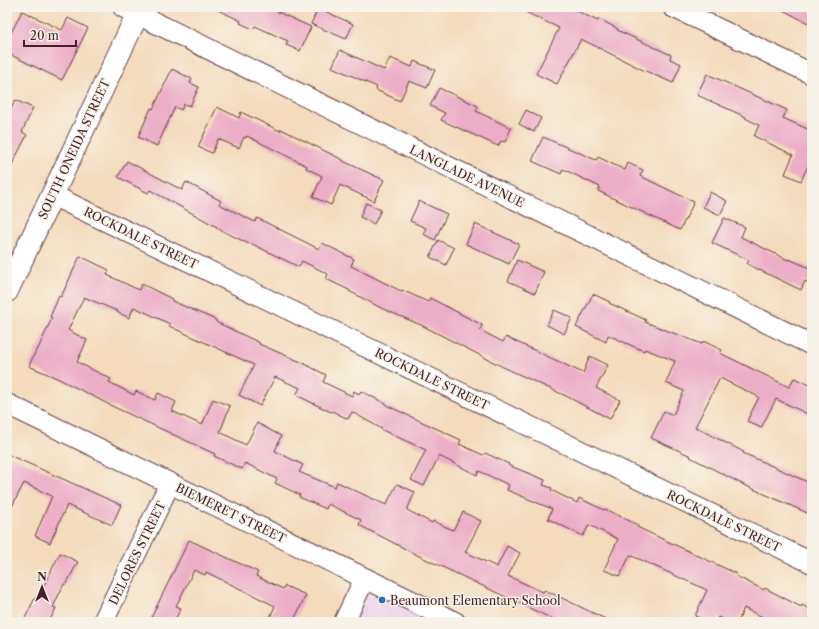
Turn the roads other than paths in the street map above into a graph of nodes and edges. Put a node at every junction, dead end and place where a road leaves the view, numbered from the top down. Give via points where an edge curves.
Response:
1 (673, 7) edge
2 (134, 10) edge
3 (812, 74) edge
4 (52, 195) junction
5 (7, 292) edge
6 (812, 345) edge
7 (7, 404) edge
8 (170, 483) junction
9 (812, 564) edge
10 (365, 578) junction
11 (103, 622) edge
12 (344, 622) edge
13 (455, 622) edge

1 - 3 street
2 - 4 street, SOUTH ONEIDA STREET
2 - 6 street, LANGLADE AVENUE
4 - 5 street, SOUTH ONEIDA STREET
4 - 9 street, ROCKDALE STREET
7 - 8 street, BIEMERET STREET
8 - 10 street, BIEMERET STREET
8 - 11 street, DELORES STREET
10 - 12 street
10 - 13 street, BIEMERET STREET

